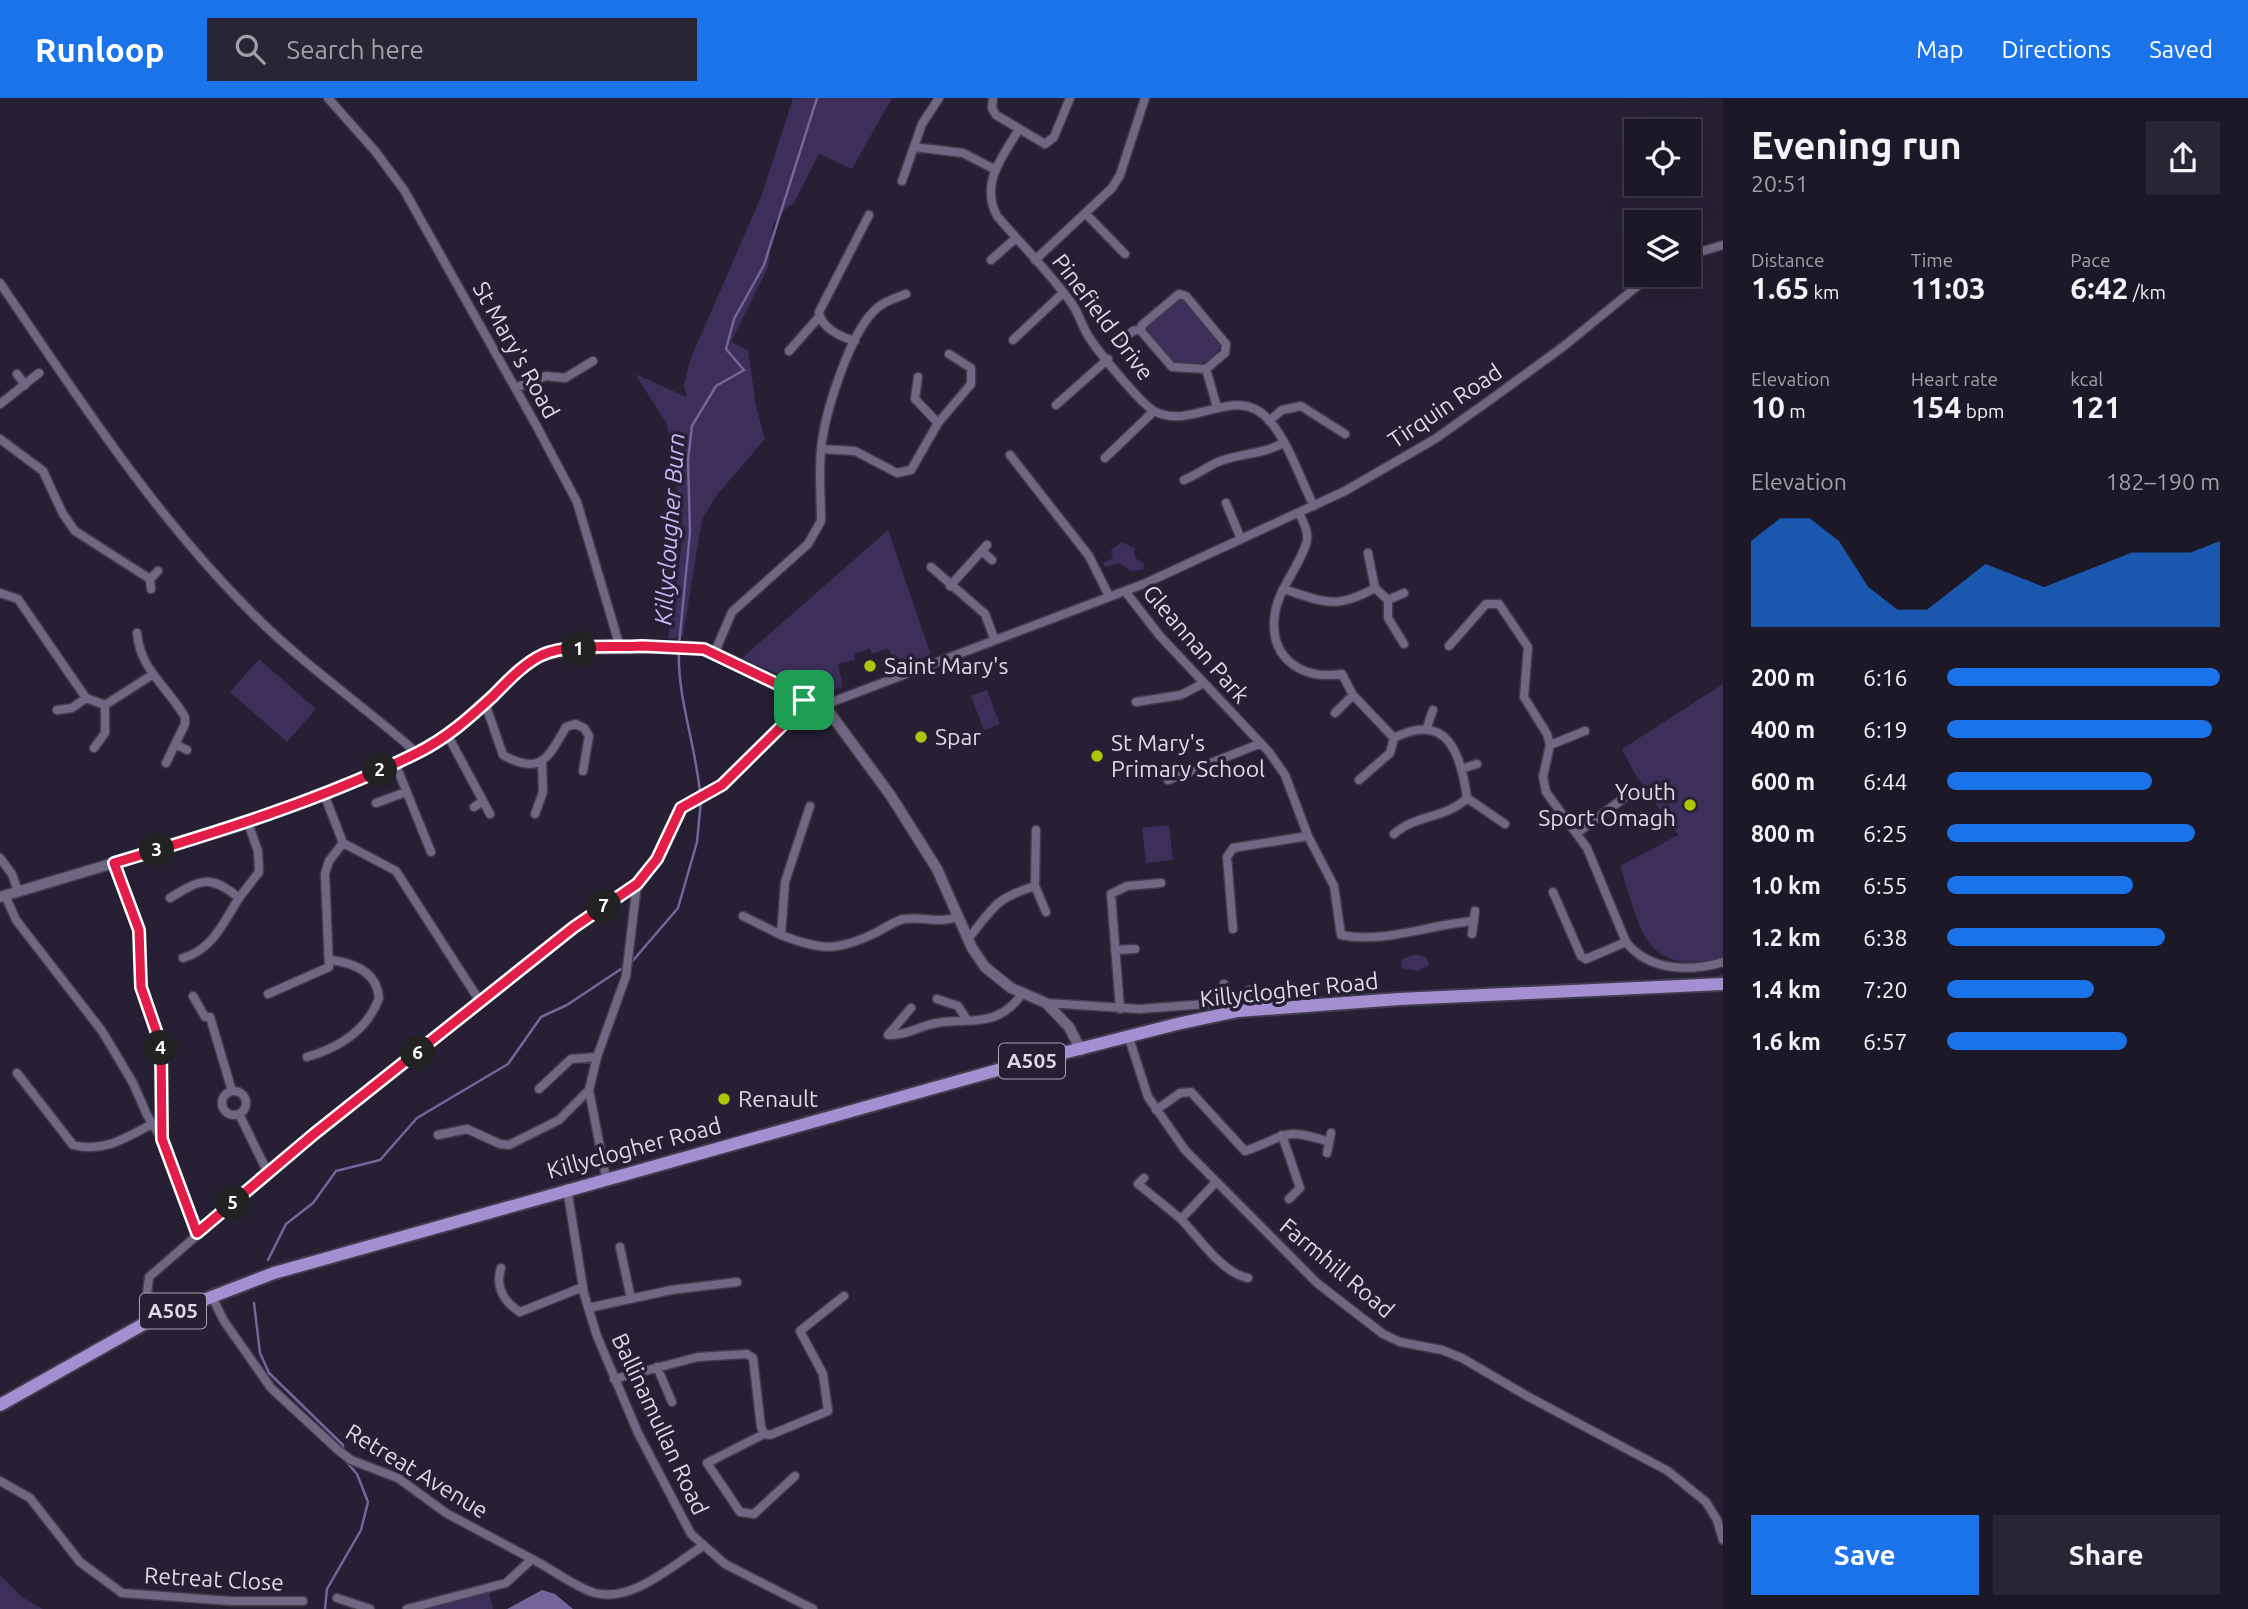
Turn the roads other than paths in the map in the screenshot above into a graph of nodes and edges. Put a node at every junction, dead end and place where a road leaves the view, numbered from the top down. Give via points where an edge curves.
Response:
1 (328, 98) edge
2 (939, 98) edge
3 (993, 98) edge
4 (1070, 98) edge
5 (1145, 98) edge
6 (1019, 129) junction
7 (914, 147) junction
8 (996, 170) junction
9 (902, 181) dead end
10 (1086, 214) junction
11 (869, 215) dead end
12 (1016, 238) junction
13 (1723, 245) edge
14 (1701, 251) edge
15 (1125, 254) dead end
16 (991, 260) dead end
17 (1035, 260) junction
18 (0, 283) edge
19 (1636, 287) edge
20 (1063, 293) junction
21 (906, 294) dead end
22 (819, 317) junction
23 (1141, 330) junction
24 (1124, 338) dead end
25 (1013, 340) dead end
26 (855, 341) junction
27 (789, 351) dead end
28 (949, 354) dead end
29 (1108, 359) junction
30 (593, 361) dead end
31 (1206, 369) junction
32 (39, 373) dead end
33 (17, 374) dead end
34 (918, 377) dead end
35 (25, 385) junction
36 (515, 388) junction
37 (0, 404) edge
38 (1056, 405) dead end
39 (1217, 407) junction
40 (1154, 411) junction
41 (1269, 421) junction
42 (938, 423) junction
43 (1345, 434) dead end
44 (0, 439) edge
45 (1283, 443) junction
46 (821, 449) junction
47 (1010, 455) dead end
48 (1105, 458) dead end
49 (1184, 480) dead end
50 (1226, 503) dead end
51 (1314, 506) junction
52 (1299, 513) junction
53 (1241, 539) junction
54 (1367, 553) dead end
55 (992, 560) dead end
56 (930, 567) dead end
57 (158, 571) dead end
58 (950, 586) junction
59 (1375, 588) junction
60 (1283, 589) junction
61 (1125, 591) junction
62 (0, 593) edge
63 (1404, 593) dead end
64 (1109, 596) junction
65 (1388, 600) junction
66 (137, 633) dead end
67 (994, 638) junction
68 (1404, 644) dead end
69 (1448, 646) dead end
70 (620, 647) junction
71 (714, 654) junction
72 (152, 675) junction
73 (1202, 684) junction
74 (1353, 695) junction
75 (86, 698) junction
76 (804, 700) junction
77 (1136, 702) dead end
78 (485, 703) junction
79 (105, 705) junction
80 (824, 705) junction
81 (57, 709) dead end
82 (1433, 710) dead end
83 (1335, 713) dead end
84 (1427, 727) junction
85 (1585, 731) dead end
86 (448, 736) junction
87 (1394, 738) junction
88 (175, 744) junction
89 (1259, 744) junction
90 (1550, 745) junction
91 (94, 748) dead end
92 (187, 750) dead end
93 (417, 753) junction
94 (166, 763) dead end
95 (395, 763) junction
96 (542, 763) junction
97 (1477, 764) dead end
98 (1461, 769) junction
99 (583, 771) dead end
100 (1168, 780) dead end
101 (1359, 780) dead end
102 (406, 792) junction
103 (324, 794) junction
104 (1624, 798) dead end
105 (1467, 799) junction
106 (483, 801) junction
107 (376, 803) dead end
108 (810, 806) dead end
109 (474, 807) dead end
110 (490, 814) dead end
111 (535, 814) dead end
112 (248, 823) junction
113 (1505, 824) dead end
114 (1036, 830) dead end
115 (1577, 833) junction
116 (1394, 834) dead end
117 (1308, 835) junction
118 (343, 843) junction
119 (431, 852) dead end
120 (0, 858) edge
121 (114, 863) junction
122 (1161, 883) dead end
123 (637, 884) junction
124 (1035, 886) junction
125 (18, 891) junction
126 (1553, 892) dead end
127 (3, 896) edge
128 (170, 898) dead end
129 (239, 898) junction
130 (1475, 911) dead end
131 (1046, 912) dead end
132 (743, 916) dead end
133 (958, 917) junction
134 (1474, 921) junction
135 (1233, 929) dead end
136 (1472, 934) dead end
137 (781, 935) junction
138 (968, 939) junction
139 (1626, 942) junction
140 (1135, 949) dead end
141 (1115, 950) junction
142 (183, 958) dead end
143 (331, 960) junction
144 (1723, 962) edge
145 (1224, 984) dead end
146 (1723, 984) edge
147 (1249, 990) dead end
148 (1023, 993) junction
149 (268, 994) dead end
150 (193, 996) dead end
151 (937, 999) dead end
152 (1224, 1000) junction
153 (481, 1003) junction
154 (1045, 1003) junction
155 (911, 1008) dead end
156 (1120, 1009) junction
157 (967, 1020) junction
158 (1129, 1038) junction
159 (1081, 1050) junction
160 (307, 1057) dead end
161 (597, 1057) junction
162 (17, 1073) dead end
163 (539, 1089) dead end
164 (589, 1090) junction
165 (232, 1091) junction
166 (1156, 1110) junction
167 (239, 1114) junction
168 (152, 1124) junction
169 (438, 1135) dead end
170 (1282, 1135) junction
171 (162, 1139) junction
172 (1326, 1153) dead end
173 (268, 1173) junction
174 (606, 1178) junction
175 (1144, 1178) dead end
176 (1216, 1182) junction
177 (568, 1188) junction
178 (1289, 1199) dead end
179 (1181, 1219) junction
180 (197, 1233) junction
181 (620, 1247) dead end
182 (501, 1268) dead end
183 (1248, 1278) dead end
184 (737, 1282) dead end
185 (583, 1287) junction
186 (211, 1295) junction
187 (844, 1296) dead end
188 (631, 1298) junction
189 (588, 1308) junction
190 (156, 1318) junction
191 (657, 1367) junction
192 (614, 1379) junction
193 (672, 1402) dead end
194 (0, 1405) edge
195 (764, 1434) junction
196 (795, 1476) dead end
197 (0, 1481) edge
198 (1723, 1541) edge
199 (703, 1546) junction
200 (530, 1563) junction
201 (337, 1598) dead end
202 (303, 1601) dead end
203 (370, 1609) edge
204 (407, 1609) edge
205 (813, 1609) edge

1 - 36 street, St Mary's Road via 404,190
2 - 7 street
3 - 6 street via 996,115
4 - 6 street via 1048,144
5 - 10 street via 1121,175
6 - 8 street, Pinefield Drive
7 - 8 street via 963,153
7 - 9 street
8 - 12 street, Pinefield Drive via 990,202
10 - 15 street
10 - 17 street
11 - 22 street
12 - 16 street
12 - 17 street, Pinefield Drive
13 - 14 street
17 - 20 street, Pinefield Drive
18 - 93 street via 163,517 295,654
19 - 51 street, Tirquin Road via 1546,360 1435,439
20 - 25 street
20 - 29 street, Pinefield Drive
21 - 26 street via 879,305
22 - 26 street via 829,328
22 - 27 street
23 - 24 street
23 - 31 street via 1172,367
23 - 31 street via 1172,299 1186,296 1226,344 1225,353
26 - 46 street
28 - 42 street via 971,368 973,376 964,394
29 - 38 street
29 - 40 street, Pinefield Drive
30 - 36 street via 565,378 546,376
31 - 39 street
32 - 35 street
33 - 35 street
34 - 42 street via 915,399
35 - 37 street
36 - 70 street, St Mary's Road via 577,502
39 - 40 street, Pinefield Drive via 1175,417
39 - 41 street, Pinefield Drive via 1239,404
40 - 48 street
41 - 43 street via 1282,410 1301,406
41 - 45 street, Pinefield Drive
42 - 46 street via 916,463 903,472 887,470 855,451
44 - 57 street via 43,471 75,531 151,584
45 - 49 street via 1216,463
45 - 51 street, Pinefield Drive
46 - 71 street via 821,521 817,530 808,544 732,612
47 - 64 street via 1089,556
50 - 53 street
51 - 52 street, Tirquin Road
52 - 53 street, Tirquin Road
52 - 60 street via 1307,543
53 - 61 street, Tirquin Road
54 - 59 street
55 - 58 street via 984,548
56 - 58 street
58 - 67 street via 985,614
59 - 60 street via 1351,601 1336,603
59 - 65 street
60 - 74 street via 1275,614 1285,658 1314,676 1342,674
61 - 64 street, Tirquin Road
61 - 73 street, Gleannan Park
62 - 75 street via 18,599
63 - 65 street
64 - 67 street, Tirquin Road
65 - 68 street via 1388,618
66 - 72 street via 139,650
67 - 80 street, Tirquin Road
69 - 90 street via 1486,604 1499,604 1528,648 1524,696
70 - 71 street via 679,647
70 - 78 street via 542,655
71 - 76 street
72 - 79 street
72 - 88 street via 185,717
73 - 77 street via 1181,695
73 - 89 street, Gleannan Park
74 - 83 street
74 - 87 street
75 - 79 street
75 - 81 street via 72,708
76 - 80 street
76 - 123 street via 722,785 681,808 657,859
78 - 86 street
78 - 96 street via 503,755 524,764
79 - 91 street via 105,733
80 - 133 street via 891,796 937,869
82 - 84 street
84 - 87 street
84 - 98 street via 1455,750
85 - 90 street
86 - 93 street
86 - 106 street
87 - 101 street via 1390,753
88 - 92 street
88 - 94 street
89 - 100 street
89 - 117 street, Gleannan Park via 1285,775
90 - 115 street via 1543,777 1546,792
93 - 95 street
95 - 102 street
95 - 103 street
96 - 99 street via 566,727 575,724 589,736
96 - 111 street via 543,792
97 - 98 street
98 - 105 street
102 - 107 street
102 - 119 street
103 - 112 street
103 - 118 street
104 - 115 street
105 - 113 street
105 - 116 street via 1452,810 1420,817
106 - 109 street
106 - 110 street
108 - 137 street via 785,882
112 - 121 street
112 - 129 street via 258,851 259,872
114 - 124 street
115 - 139 street
117 - 134 street, Gleannan Park via 1334,886 1341,935 1385,935
117 - 135 street via 1233,848 1227,857
118 - 143 street via 325,874
118 - 153 street via 396,871
120 - 125 street
121 - 125 street
121 - 171 street via 139,930 141,987 161,1045
122 - 141 street via 1120,888 1111,894
123 - 153 street via 574,927
123 - 161 street via 627,971
124 - 131 street
124 - 138 street via 999,901
125 - 127 street
126 - 139 street via 1581,956 1586,959
127 - 168 street via 16,920 102,1031
128 - 129 street via 211,880
129 - 142 street via 214,939 201,952
130 - 134 street
132 - 137 street
133 - 137 street via 942,922 902,920 834,948 813,947
133 - 138 street
134 - 136 street
138 - 148 street via 985,967
139 - 144 street via 1635,953 1656,964 1695,967
140 - 141 street
141 - 156 street
143 - 149 street via 322,972
143 - 160 street via 351,962 363,970 379,998 342,1044
145 - 152 street
146 - 158 highway, Killyclogher Road / A505 via 1238,1011
147 - 152 street
148 - 154 street
148 - 157 street via 1012,1007 994,1017
150 - 165 street via 198,1010 210,1017
151 - 157 street via 958,1006
152 - 156 street
153 - 173 street
154 - 156 street
154 - 159 street via 1069,1027
155 - 157 street via 888,1035
158 - 159 highway, Killyclogher Road / A505
158 - 166 street, Farmhill Road
159 - 174 highway, Killyclogher Road / A505
161 - 163 street via 571,1059
161 - 164 street
162 - 168 street via 73,1145 105,1147
164 - 169 street via 559,1120 509,1145 467,1129
164 - 174 street
165 - 167 street via 245,1097 246,1107
165 - 167 street via 222,1103 227,1113
166 - 170 street via 1180,1093 1191,1092 1245,1151
166 - 176 street, Farmhill Road
167 - 173 street
168 - 171 street
170 - 172 street via 1330,1138
170 - 178 street via 1300,1188
171 - 180 street
173 - 180 street
174 - 177 highway, Killyclogher Road / A505
175 - 179 street via 1138,1184
176 - 179 street
176 - 198 street, Farmhill Road via 1302,1270 1383,1334 1462,1358 1668,1471 1706,1502
177 - 185 street, Ballinamullan Road
177 - 186 highway, Killyclogher Road / A505
179 - 183 street via 1228,1268
180 - 190 street via 149,1277 147,1294
181 - 188 street
182 - 185 street via 500,1291 520,1312
184 - 188 street
185 - 189 street, Ballinamullan Road
186 - 190 highway, Killyclogher Road / A505
186 - 200 street, Retreat Avenue via 271,1388 338,1450 351,1460 398,1478
187 - 195 street via 800,1331 823,1374 828,1410
188 - 189 street
189 - 192 street, Ballinamullan Road
190 - 194 highway, Killyclogher Road / A505
191 - 192 street
191 - 193 street
191 - 195 street via 698,1357 747,1354 753,1358
192 - 199 street, Ballinamullan Road via 691,1534
195 - 196 street via 707,1463 740,1512 754,1514
197 - 202 street, Retreat Close via 30,1498 80,1562 122,1593
199 - 200 street, Retreat Avenue via 639,1586 617,1594 594,1593
199 - 205 street, Ballinamullan Road via 725,1564
200 - 204 street via 506,1583
201 - 203 street

